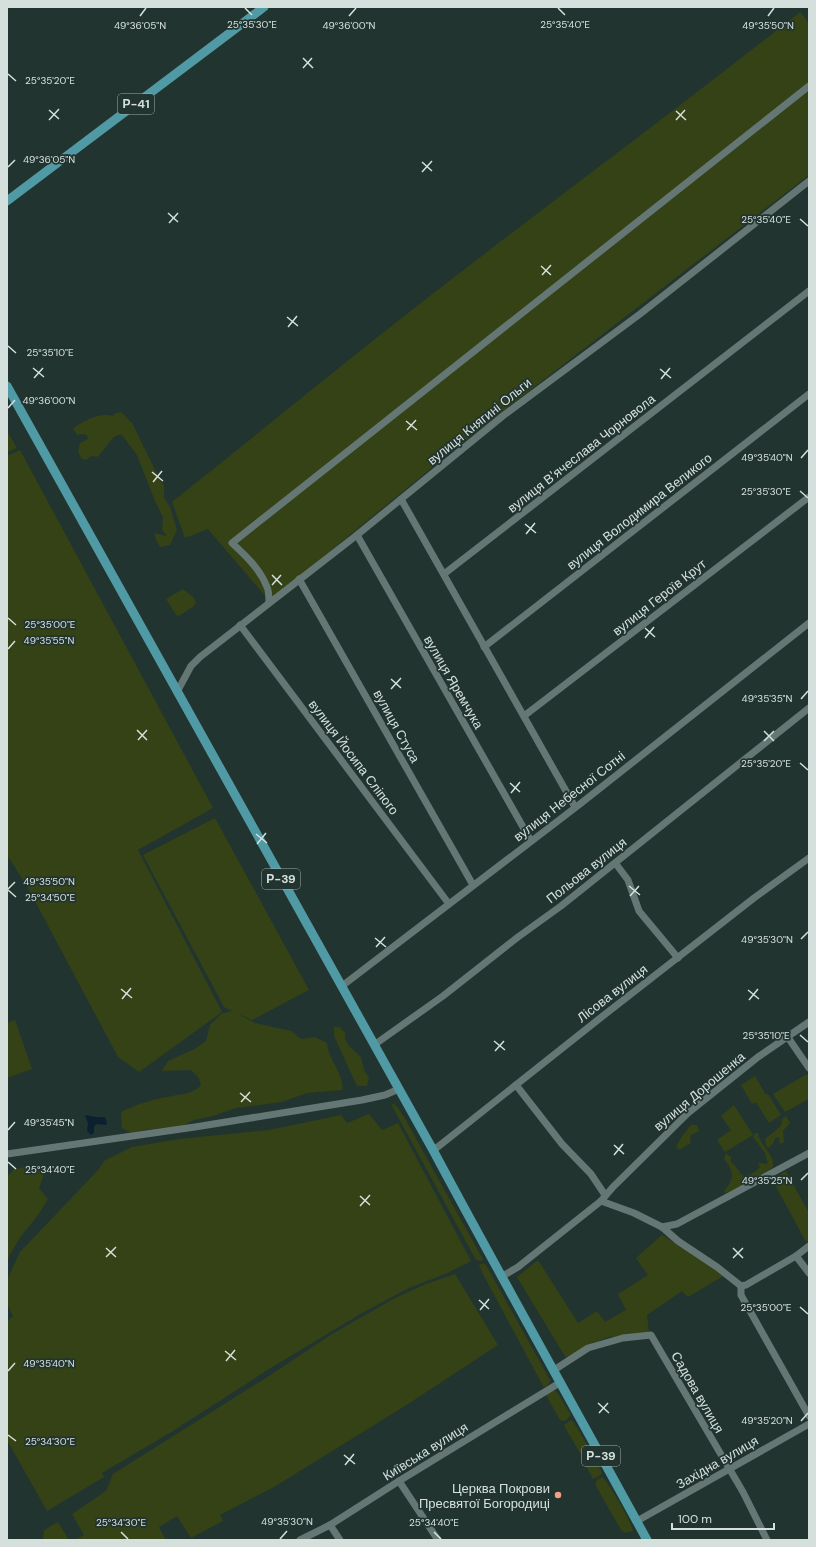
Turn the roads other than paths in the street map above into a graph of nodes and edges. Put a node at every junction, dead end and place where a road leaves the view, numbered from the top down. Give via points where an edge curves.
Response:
1 (264, 7) edge
2 (809, 86) edge
3 (809, 181) edge
4 (7, 201) edge
5 (809, 292) edge
6 (7, 386) edge
7 (809, 394) edge
8 (809, 497) edge
9 (401, 499) junction
10 (357, 535) junction
11 (444, 574) junction
12 (300, 579) junction
13 (269, 602) junction
14 (809, 623) edge
15 (240, 625) junction
16 (484, 647) junction
17 (178, 692) junction
18 (809, 708) edge
19 (524, 716) junction
20 (575, 807) junction
21 (531, 841) junction
22 (809, 858) edge
23 (616, 864) junction
24 (473, 886) junction
25 (449, 904) junction
26 (678, 958) junction
27 (342, 986) junction
28 (809, 1022) edge
29 (787, 1036) junction
30 (374, 1045) junction
31 (809, 1068) edge
32 (516, 1084) junction
33 (399, 1089) junction
34 (433, 1150) junction
35 (809, 1152) edge
36 (7, 1154) edge
37 (603, 1198) junction
38 (662, 1227) junction
39 (809, 1246) edge
40 (796, 1256) junction
41 (809, 1273) edge
42 (501, 1277) junction
43 (741, 1286) junction
44 (555, 1371) junction
45 (561, 1382) junction
46 (809, 1416) edge
47 (809, 1424) edge
48 (729, 1470) junction
49 (398, 1481) junction
50 (637, 1521) junction
51 (330, 1525) junction
52 (300, 1540) edge
53 (340, 1540) edge
54 (438, 1540) edge
55 (647, 1540) edge
56 (767, 1540) edge

1 - 4 main road, Р-41
2 - 13 street via 232,543 260,574 268,588
3 - 9 street, вулиця Княгині Ольги via 646,310 504,414
5 - 11 street, вулиця Вʼячеслава Чорновола
6 - 17 main road, Р-39
7 - 16 street, вулиця Володимира Великого
8 - 19 street, вулиця Героїв Крут
9 - 10 street, вулиця Княгині Ольги
9 - 11 street
10 - 12 street, вулиця Княгині Ольги
10 - 21 street, вулиця Яремчука
11 - 16 street
12 - 13 street, вулиця Княгині Ольги
12 - 24 street, вулиця Стуса
13 - 15 street, вулиця Княгині Ольги
14 - 20 street, вулиця Небесної Сотні
15 - 17 street, вулиця Княгині Ольги via 191,666
15 - 25 street, вулиця Йосипа Сліпого
16 - 19 street
17 - 27 main road, Р-39
18 - 23 street, Польова вулиця via 632,848
19 - 20 street
20 - 21 street, вулиця Небесної Сотні
21 - 24 street, вулиця Небесної Сотні
22 - 26 street, Лісова вулиця
23 - 26 street via 628,880 639,911
23 - 30 street, Польова вулиця via 444,996
24 - 25 street, вулиця Небесної Сотні
25 - 27 street, вулиця Небесної Сотні
26 - 32 street, Лісова вулиця
27 - 30 main road, Р-39
28 - 29 street, вулиця Дорошенка
29 - 31 street
29 - 37 street, вулиця Дорошенка via 688,1113
30 - 33 main road, Р-39
32 - 34 street, Лісова вулиця
32 - 37 street via 562,1144 591,1174
33 - 34 main road, Р-39
33 - 36 street via 362,1100
34 - 42 main road, Р-39
35 - 38 street via 677,1224
37 - 38 street
37 - 42 street, вулиця Дорошенка via 518,1267
38 - 43 street
39 - 40 street
40 - 41 street
40 - 43 street
42 - 44 main road, Р-39
43 - 46 street via 741,1296
44 - 45 main road, Р-39
44 - 48 street, Садова вулиця via 588,1348 624,1338 651,1335
45 - 49 street, Київська вулиця
45 - 50 main road, Р-39
47 - 48 street, Західна вулиця
48 - 50 street, Західна вулиця
48 - 56 street, Садова вулиця
49 - 51 street, Київська вулиця
49 - 54 street
50 - 55 main road, Р-39
51 - 52 street, Київська вулиця
51 - 53 street

